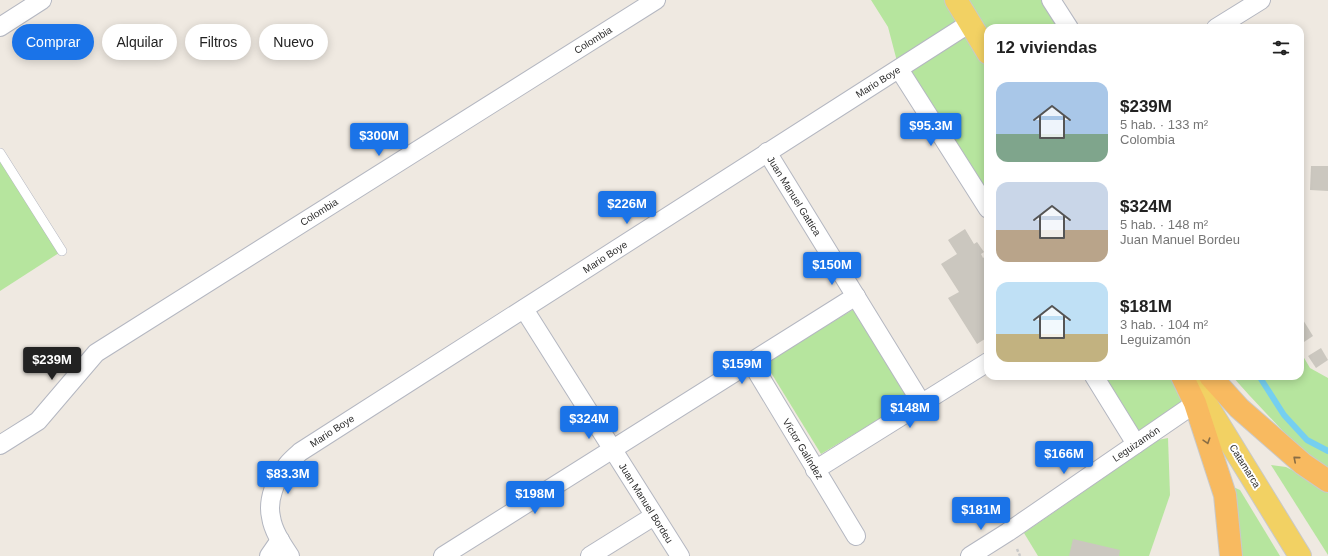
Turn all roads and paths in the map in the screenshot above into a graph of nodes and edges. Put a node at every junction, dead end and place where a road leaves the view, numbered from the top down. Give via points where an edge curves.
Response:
1 (42, 0) edge
2 (656, 0) edge
3 (956, 0) edge
4 (1051, 0) edge
5 (1261, 0) edge
6 (970, 23) junction
7 (1066, 24) edge
8 (1222, 24) edge
9 (0, 27) edge
10 (984, 46) edge
11 (899, 69) junction
12 (767, 152) junction
13 (0, 153) edge
14 (984, 203) edge
15 (62, 251) dead end
16 (856, 296) junction
17 (524, 309) junction
18 (751, 362) junction
19 (984, 365) edge
20 (1096, 380) edge
21 (1185, 380) edge
22 (1191, 380) edge
23 (1214, 380) edge
24 (1199, 401) junction
25 (922, 404) junction
26 (1136, 444) junction
27 (0, 445) edge
28 (612, 449) junction
29 (815, 470) junction
30 (1328, 481) edge
31 (654, 516) junction
32 (856, 536) dead end
33 (280, 540) junction
34 (269, 556) edge
35 (290, 556) edge
36 (443, 556) edge
37 (590, 556) edge
38 (680, 556) edge
39 (970, 556) edge
40 (1231, 556) edge
41 (1300, 556) edge

1 - 9 street
2 - 27 street, Colombia via 96,354 38,421
3 - 6 main road
4 - 7 street
5 - 8 street
6 - 10 main road
6 - 11 street, Mario Boye
11 - 12 street, Mario Boye
11 - 14 street
12 - 16 street, Juan Manuel Gattica
12 - 17 street, Mario Boye
13 - 15 lane
16 - 18 street
16 - 25 street, Juan Manuel Gattica
17 - 28 street, Juan Manuel Bordeu
17 - 33 street, Mario Boye via 300,452 286,465 276,484 270,504 271,517
18 - 28 street
18 - 29 street, Víctor Galíndez
19 - 25 street
20 - 26 street
21 - 24 highway
22 - 24 main road, Catamarca
30 -> 23 highway via 1303,464 1239,408
24 - 26 street, Leguizamón
24 -> 40 highway via 1225,495
24 - 41 main road, Catamarca
25 - 29 street
26 - 39 street, Leguizamón
28 - 31 street, Juan Manuel Bordeu
28 - 36 street
29 - 32 street, Víctor Galíndez
31 - 37 street
31 - 38 street, Juan Manuel Bordeu
33 - 34 street
33 - 35 street, Mario Boye

